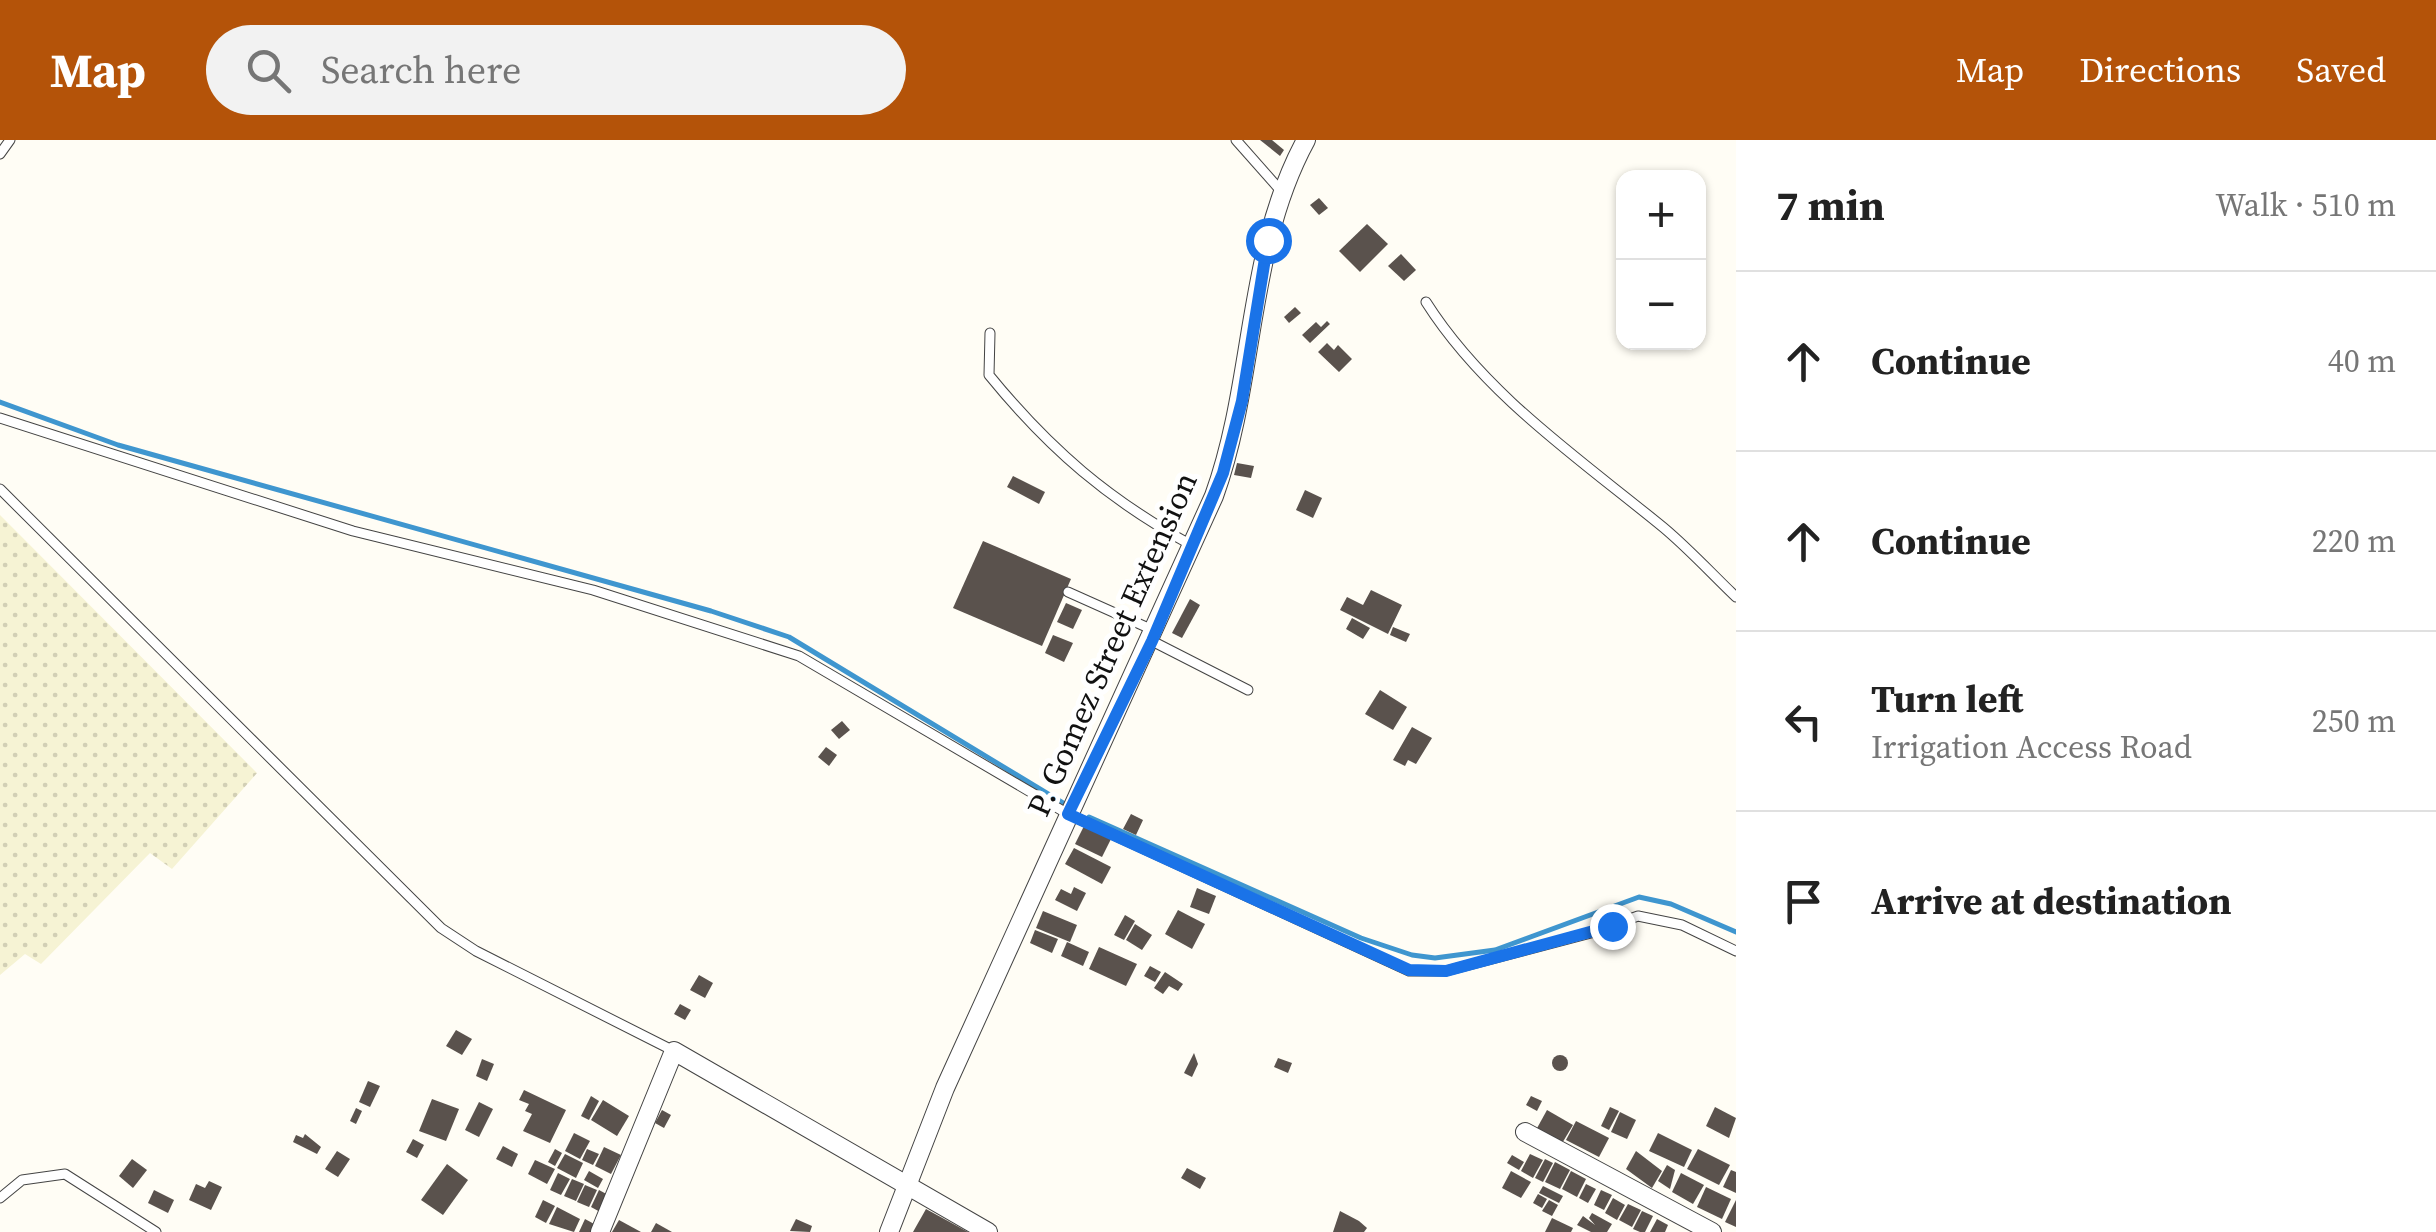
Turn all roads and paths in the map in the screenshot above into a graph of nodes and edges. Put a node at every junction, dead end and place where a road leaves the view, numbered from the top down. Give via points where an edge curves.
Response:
1 (10, 140) edge
2 (1236, 140) edge
3 (1306, 140) edge
4 (0, 154) edge
5 (1282, 190) junction
6 (1426, 302) dead end
7 (990, 333) dead end
8 (0, 418) edge
9 (0, 489) edge
10 (1193, 546) junction
11 (1068, 592) dead end
12 (1736, 597) edge
13 (1154, 636) junction
14 (1248, 690) dead end
15 (1068, 814) junction
16 (1736, 951) edge
17 (674, 1050) junction
18 (1525, 1132) dead end
19 (907, 1188) junction
20 (0, 1198) edge
21 (156, 1232) edge
22 (600, 1232) edge
23 (890, 1232) edge
24 (988, 1232) edge
25 (1712, 1232) edge

1 - 4 lane
2 - 5 lane
3 - 5 street, P. Gomez Street Extension
5 - 10 street, P. Gomez Street Extension via 1242,401 1223,473
6 - 12 lane via 1465,359
7 - 10 lane via 989,376 1071,466 1131,512
8 - 15 lane via 353,531 593,590 799,656
9 - 17 lane via 441,928
10 - 13 street, P. Gomez Street Extension
11 - 13 lane
13 - 14 lane
13 - 15 street, P. Gomez Street Extension
15 - 16 lane via 1409,970 1462,968 1638,916 1682,926
15 - 19 street, P. Gomez Street Extension
17 - 19 street
17 - 22 street
18 - 25 street
19 - 23 street, P. Gomez Street Extension
19 - 24 street
20 - 21 lane via 22,1180 64,1174

